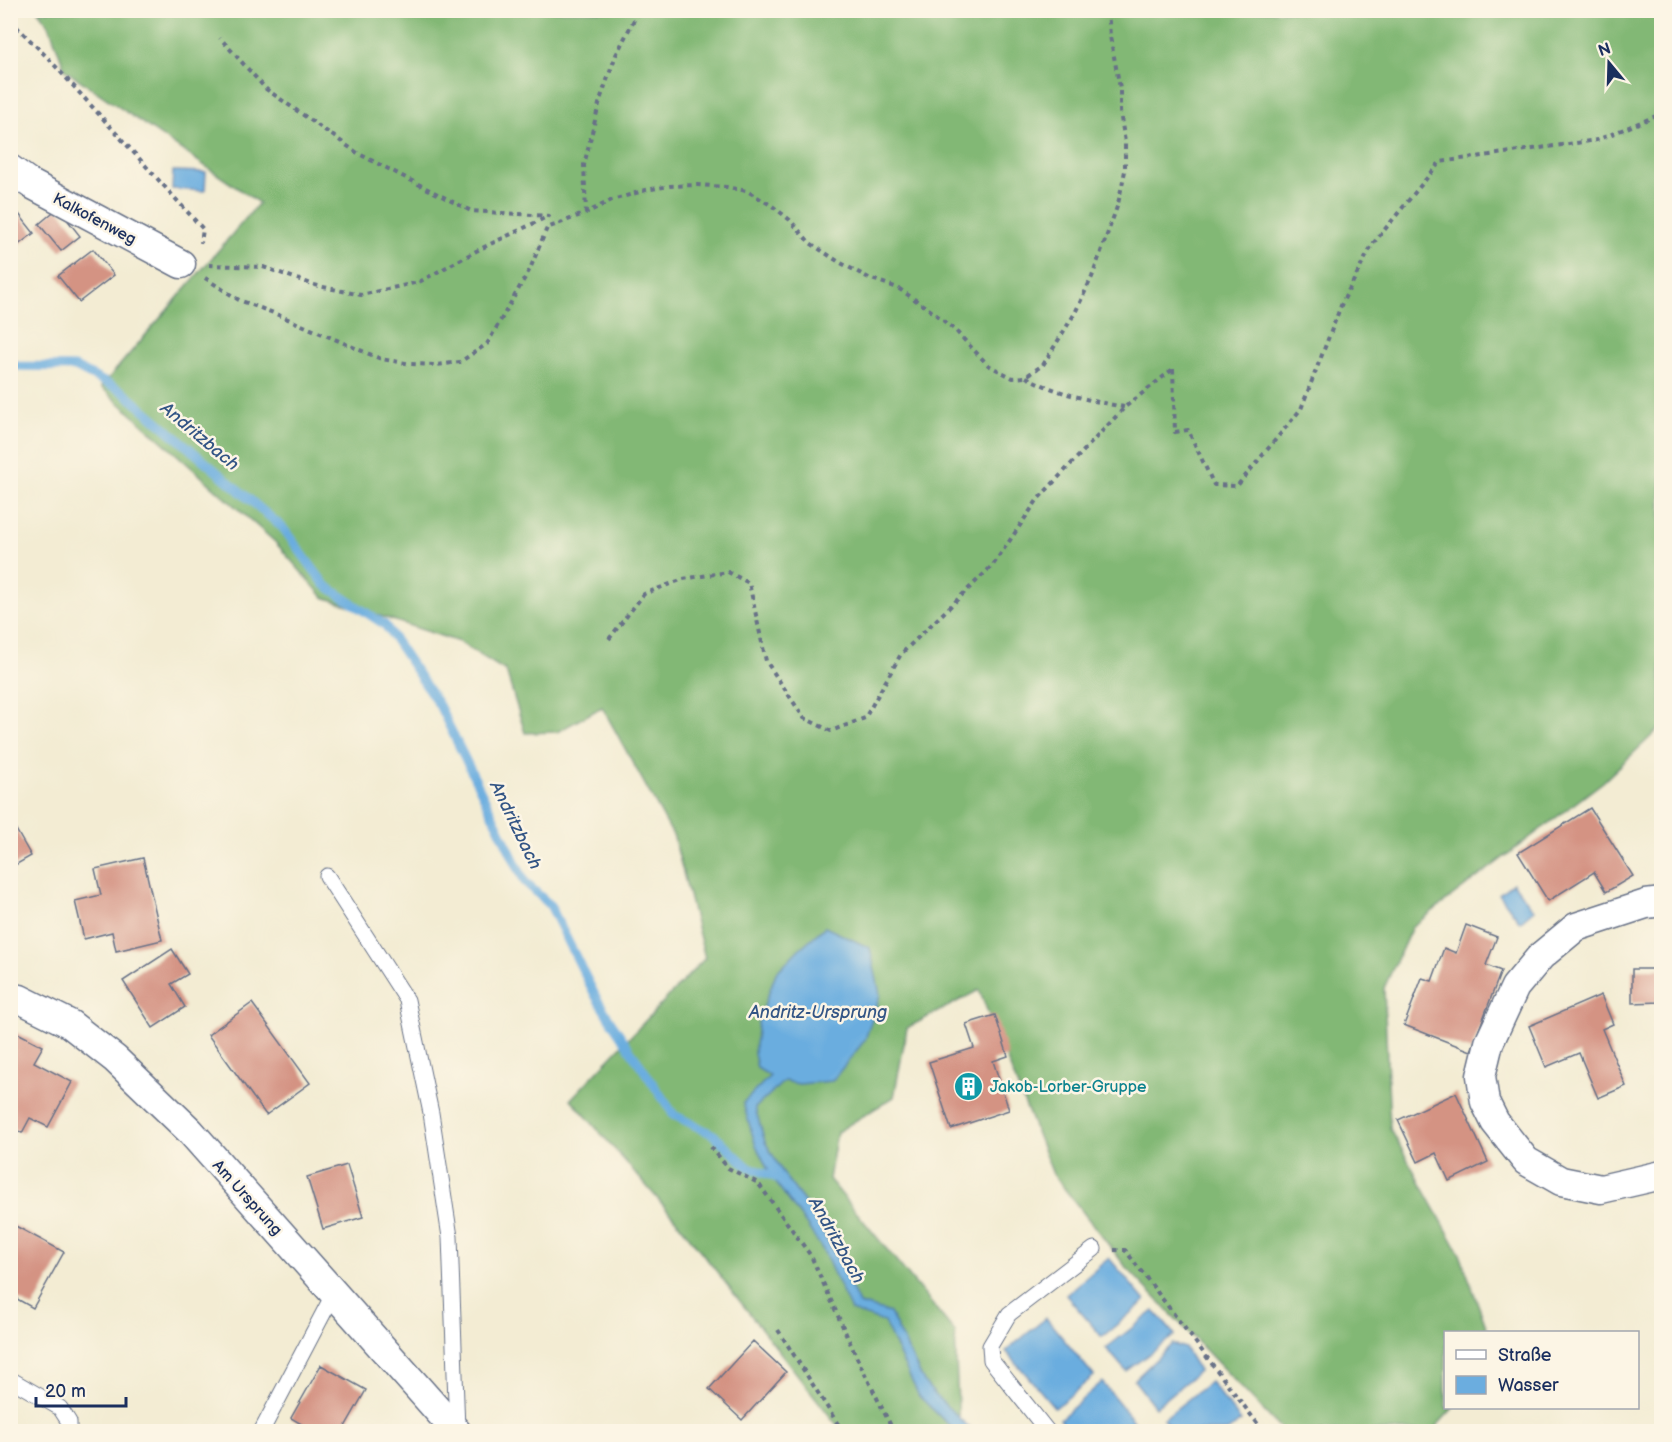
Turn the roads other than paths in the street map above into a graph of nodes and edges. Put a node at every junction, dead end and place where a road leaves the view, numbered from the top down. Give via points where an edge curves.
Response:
1 (10, 169) edge
2 (177, 261) road end
3 (327, 876) dead end
4 (1662, 902) edge
5 (10, 998) edge
6 (1662, 1175) edge
7 (1094, 1249) road end
8 (334, 1293) junction
9 (10, 1379) edge
10 (69, 1431) edge
11 (261, 1431) edge
12 (457, 1431) edge
13 (1048, 1431) edge

1 - 2 street, Kalkofenweg via 31,184
3 - 12 lane via 407,1000 431,1113 450,1237
4 - 6 street via 1576,927 1541,956 1515,987 1490,1043 1481,1076 1485,1102 1494,1122 1526,1161 1562,1181 1601,1189
5 - 8 street, Am Ursprung via 20,999 70,1024 115,1059 190,1131
7 - 13 lane via 1009,1314 990,1346 991,1360
8 - 11 lane
8 - 12 street, Am Ursprung
9 - 10 lane via 60,1408 69,1422

